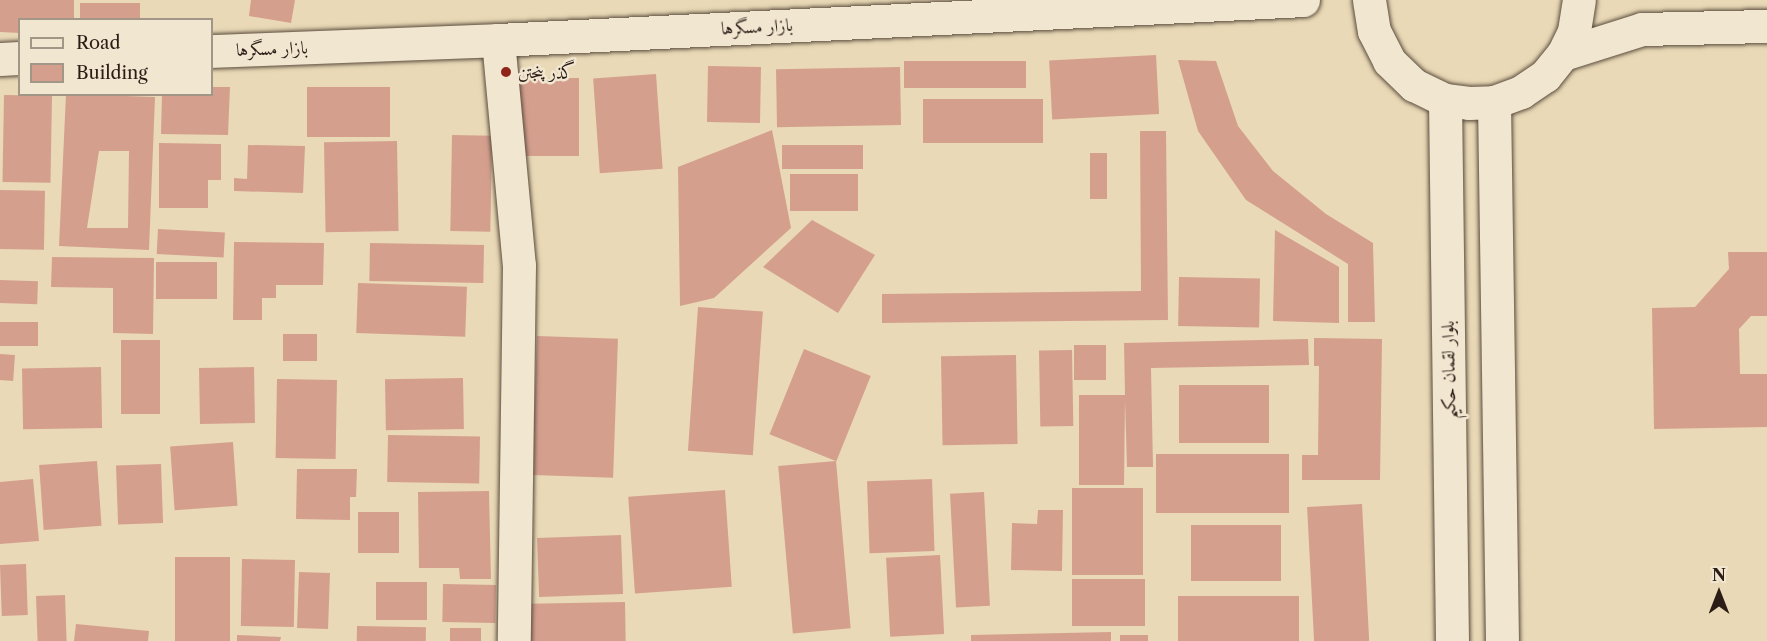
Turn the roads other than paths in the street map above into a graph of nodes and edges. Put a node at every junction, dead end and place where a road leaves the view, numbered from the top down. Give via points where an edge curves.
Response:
1 (1303, 0) edge
2 (1369, 0) edge
3 (1579, 0) edge
4 (1767, 26) edge
5 (498, 40) junction
6 (213, 51) edge
7 (1563, 54) junction
8 (18, 58) edge
9 (0, 59) edge
10 (1445, 100) junction
11 (1494, 102) junction
12 (514, 641) edge
13 (1452, 641) edge
14 (1502, 641) edge

1 - 5 street, بازار مسگرها
2 - 10 street via 1374,31 1389,61 1414,85
3 - 7 street via 1574,31
4 - 7 street via 1642,29
5 - 6 street, بازار مسگرها
5 - 12 street via 519,265
7 - 11 street via 1537,82
8 - 9 street
10 - 11 street via 1469,104
10 - 13 street, بلوار لقمان حکیم
11 - 14 street

